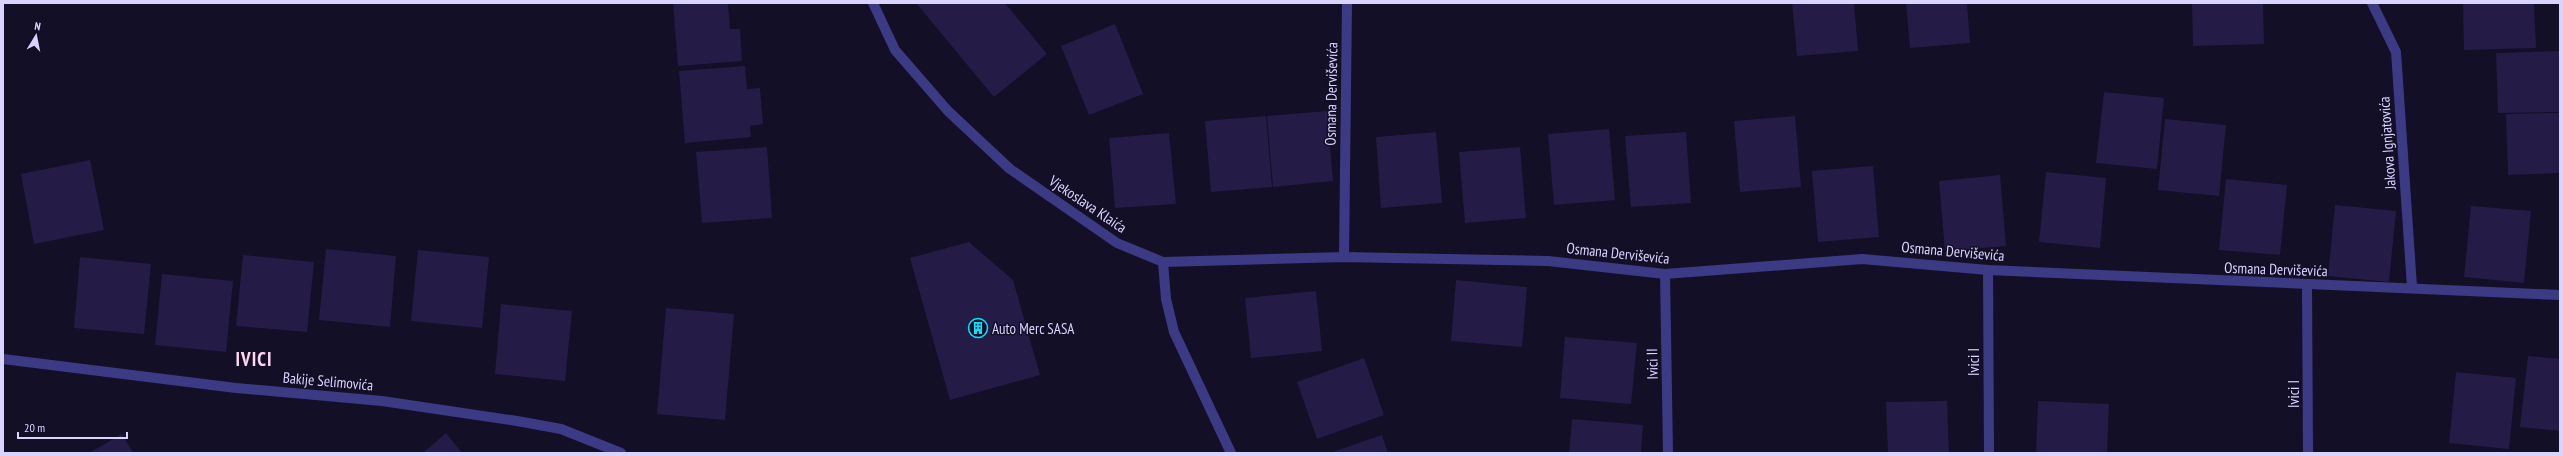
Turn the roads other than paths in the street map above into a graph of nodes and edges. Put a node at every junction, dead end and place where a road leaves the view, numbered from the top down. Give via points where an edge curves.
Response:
1 (873, 3) edge
2 (1347, 3) edge
3 (2372, 3) edge
4 (1344, 258) junction
5 (1163, 262) junction
6 (1988, 270) junction
7 (1665, 274) junction
8 (2307, 286) junction
9 (2412, 287) junction
10 (2560, 295) edge
11 (3, 359) edge
12 (621, 453) edge
13 (1231, 453) edge
14 (1668, 453) edge
15 (1989, 453) edge
16 (2308, 453) edge

1 - 5 street, Vjekoslava Klaića via 895,50 948,111 1010,168 1117,243
2 - 4 street, Osmana Derviševića
3 - 9 street, Jakova Ignjatovića via 2396,52
4 - 5 street, Osmana Derviševića
4 - 7 street, Osmana Derviševića via 1548,261
5 - 13 street via 1166,299 1174,332
6 - 7 street, Osmana Derviševića via 1862,259
6 - 8 street, Osmana Derviševića
6 - 15 street, Ivici I
7 - 14 street, Ivici II
8 - 9 street, Osmana Derviševića
8 - 16 street, Ivici I
9 - 10 street, Osmana Derviševića
11 - 12 street, Bakije Selimovića via 236,388 382,401 517,420 561,429

